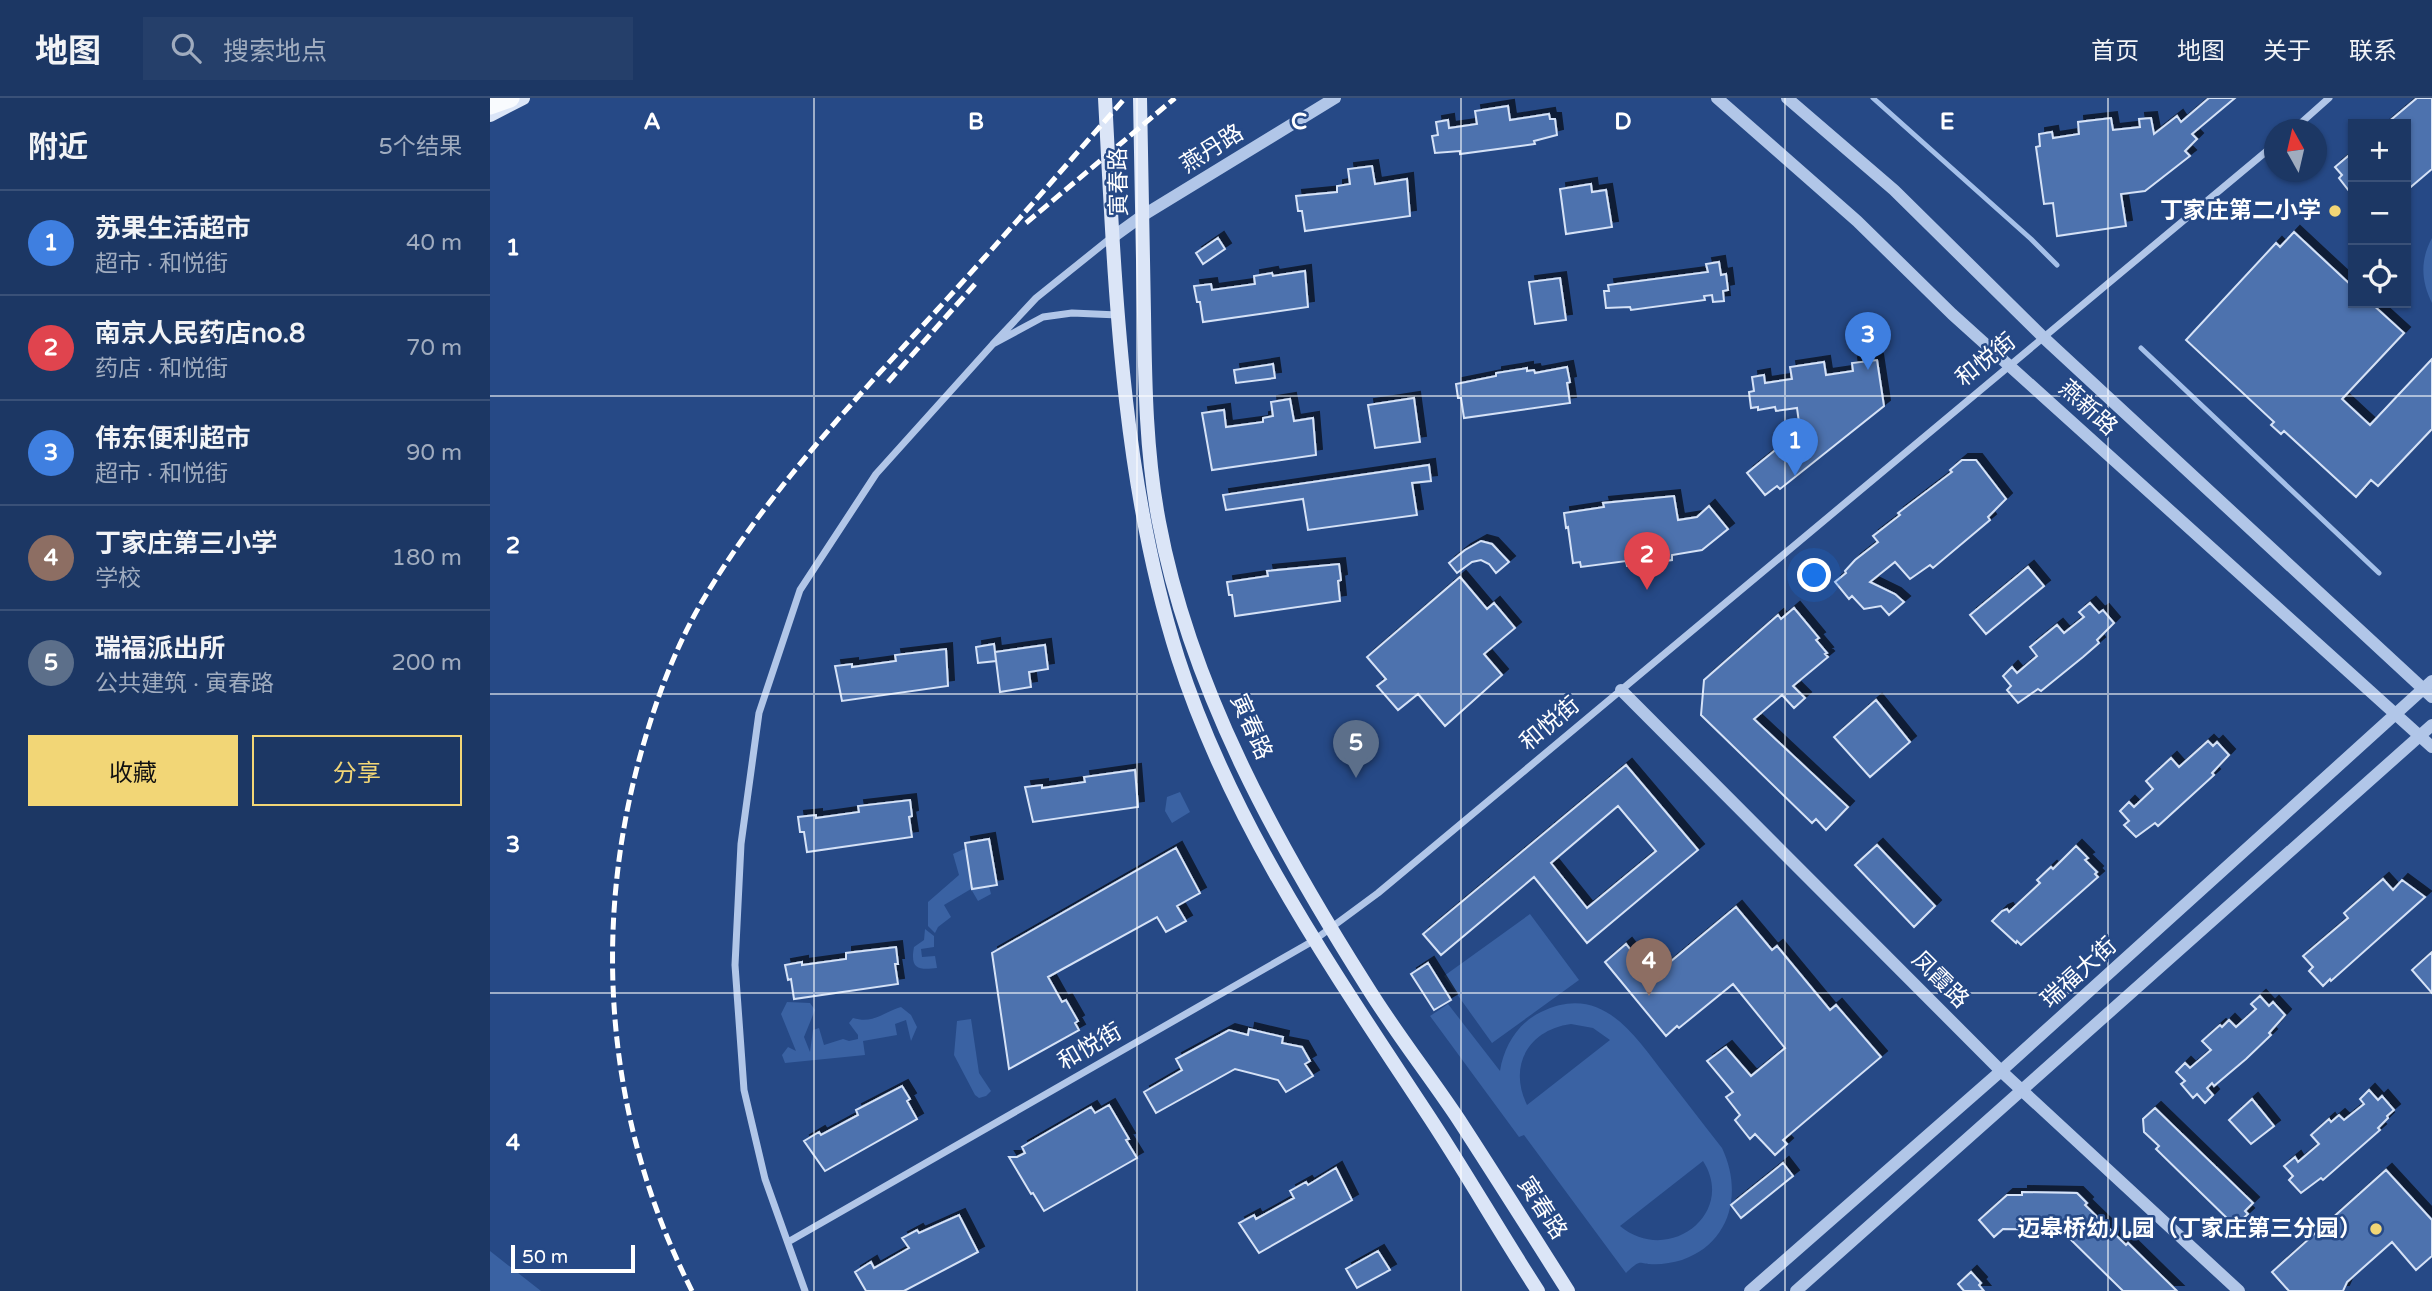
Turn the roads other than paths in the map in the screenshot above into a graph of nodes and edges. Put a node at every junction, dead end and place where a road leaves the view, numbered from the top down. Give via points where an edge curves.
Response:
1 (510, 98) edge
2 (523, 98) edge
3 (1105, 98) edge
4 (1140, 98) edge
5 (1335, 98) edge
6 (1717, 98) edge
7 (1787, 98) edge
8 (2329, 98) edge
9 (490, 105) edge
10 (490, 116) edge
11 (2305, 119) edge
12 (2264, 153) edge
13 (1142, 216) junction
14 (1113, 237) junction
15 (1119, 315) junction
16 (2043, 338) junction
17 (993, 344) junction
18 (2009, 365) junction
19 (2429, 689) edge
20 (1621, 690) junction
21 (2395, 713) junction
22 (2432, 725) edge
23 (2420, 736) junction
24 (2432, 747) edge
25 (1332, 927) junction
26 (1313, 941) junction
27 (2001, 1071) junction
28 (2022, 1090) junction
29 (788, 1242) junction
30 (805, 1291) edge
31 (1538, 1291) edge
32 (1568, 1291) edge
33 (1750, 1291) edge
34 (1796, 1291) edge
35 (2239, 1291) edge

1 - 9 highway
2 - 10 main road
3 - 14 main road, 寅春路
4 - 13 main road, 寅春路
5 - 13 street, 燕丹路
6 - 18 street, 燕新路 via 1857,221
7 - 16 street, 燕新路 via 1894,190
8 - 11 street
12 - 16 street, 和悦街
13 - 14 street, 燕丹路
13 - 25 main road, 寅春路 via 1150,450 1159,523 1176,590 1224,728 1269,820
14 - 15 main road, 寅春路
14 - 17 street via 1036,298
15 - 17 street via 1043,317
15 - 26 main road, 寅春路 via 1144,526 1179,660 1250,828
16 - 18 street, 和悦街
16 - 19 street, 燕新路
17 - 29 street via 876,474 800,590 759,713 740,844 735,965 744,1090 765,1179
18 - 20 street, 和悦街
18 - 21 street, 燕新路
19 - 21 street, 瑞福大街
20 - 25 street, 和悦街
20 - 27 street, 凤霞路
21 - 23 street, 燕新路
21 - 27 street, 瑞福大街
22 - 23 street
23 - 24 street, 燕新路
23 - 28 street
25 - 26 street, 和悦街
25 - 32 main road, 寅春路 via 1366,986
26 - 29 street, 和悦街
26 - 31 main road, 寅春路
27 - 28 street, 凤霞路
27 - 33 street, 瑞福大街
28 - 34 street
28 - 35 street, 凤霞路
29 - 30 street

